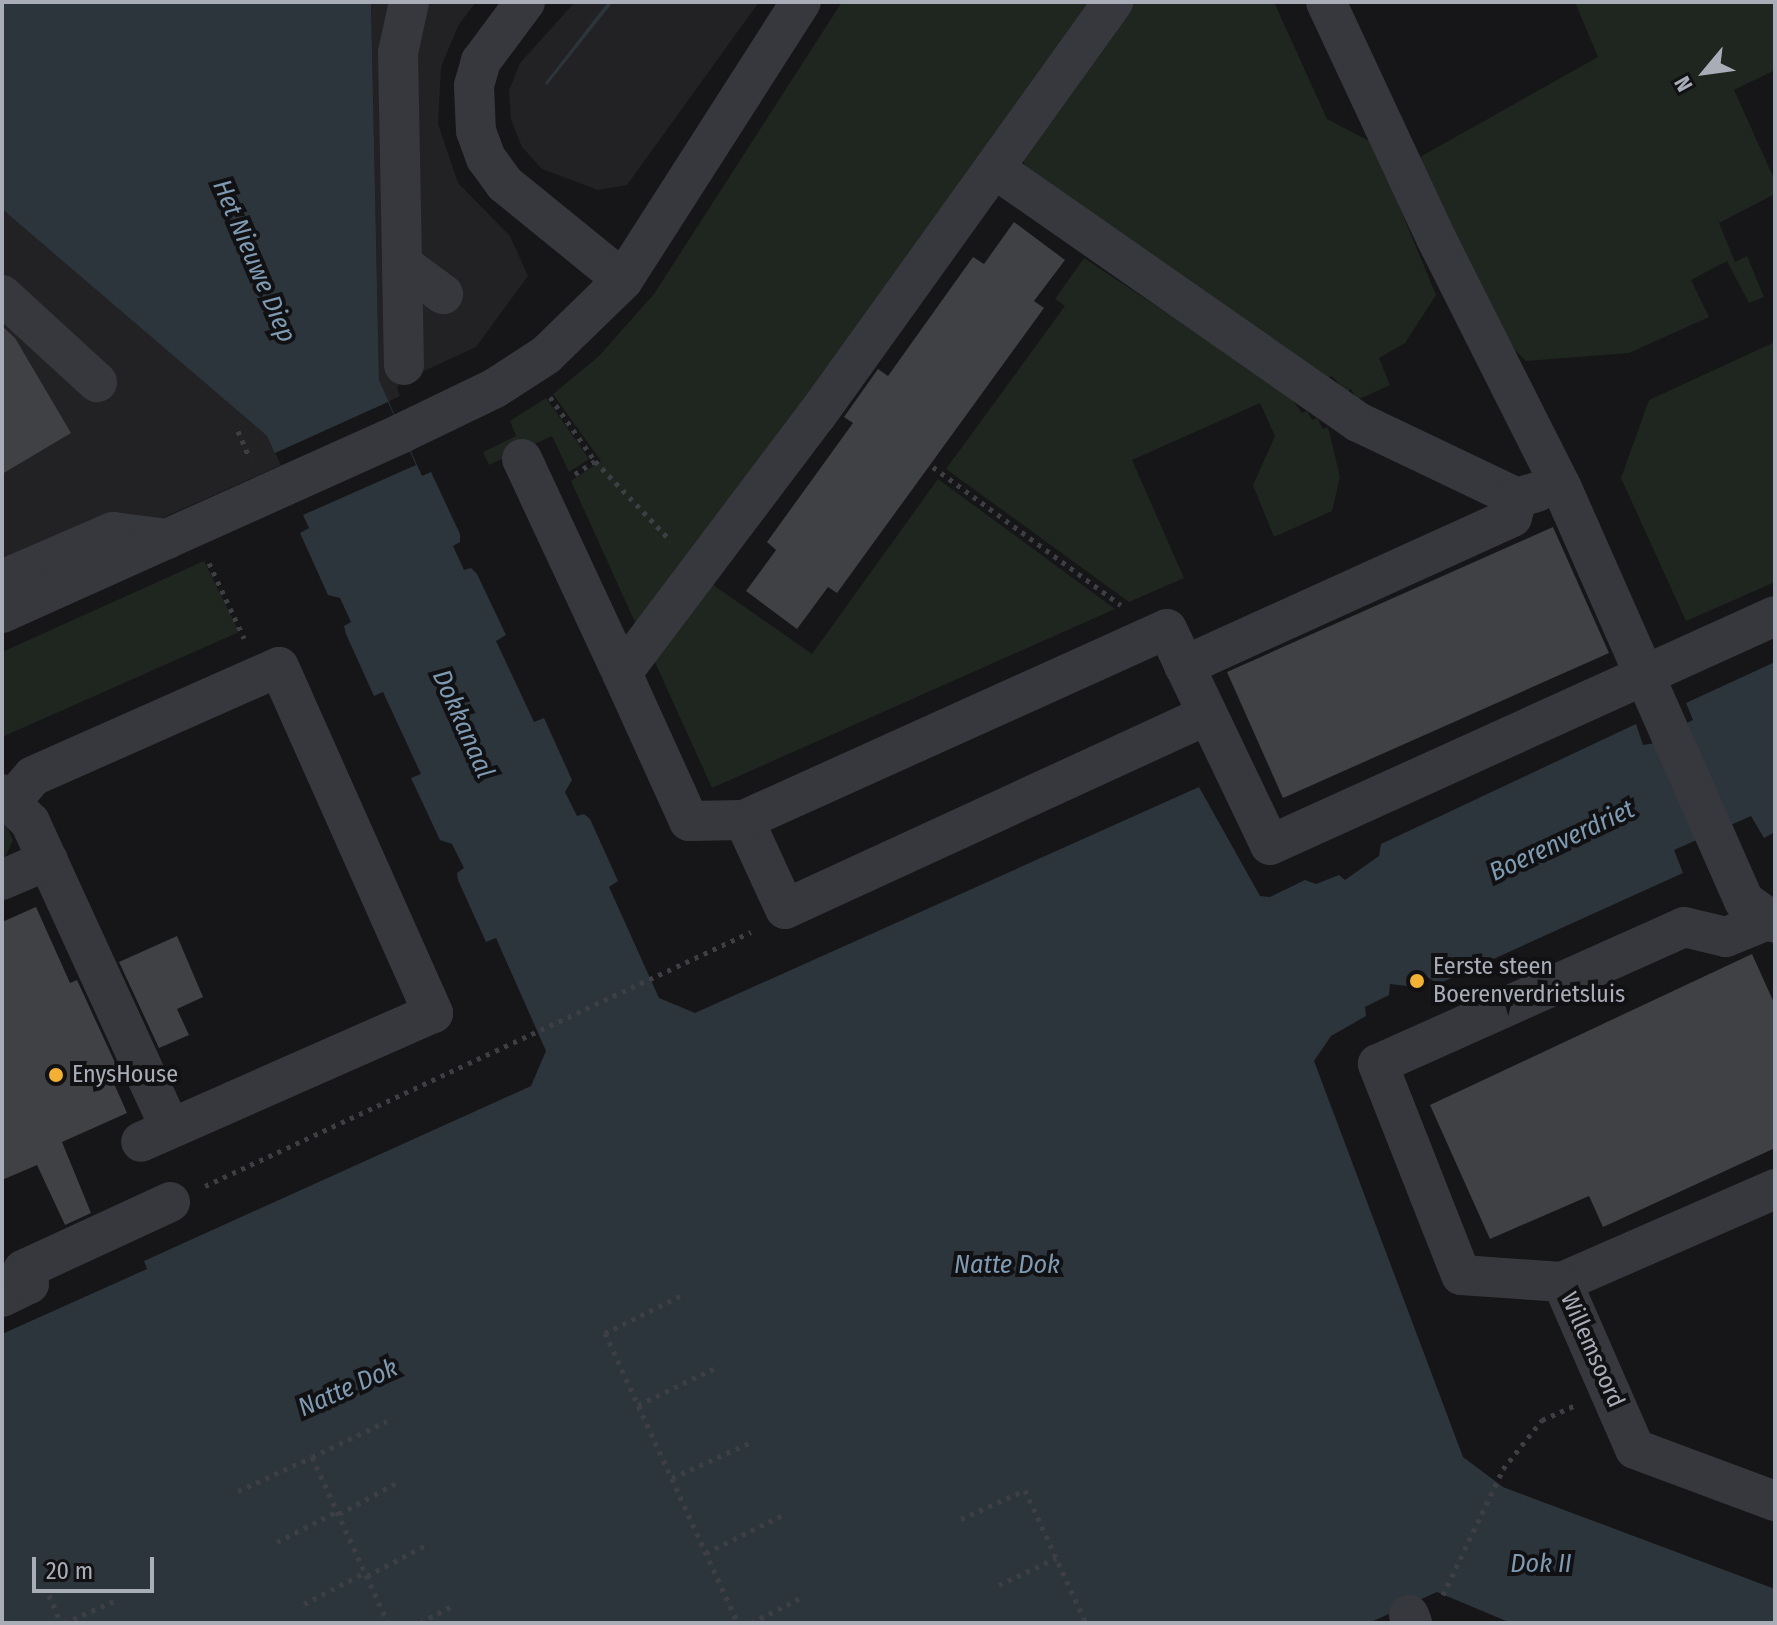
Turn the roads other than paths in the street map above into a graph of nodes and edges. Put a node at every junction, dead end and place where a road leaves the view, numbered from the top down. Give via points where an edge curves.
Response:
1 (409, 2) edge
2 (525, 2) edge
3 (801, 2) edge
4 (1113, 2) edge
5 (1326, 2) edge
6 (994, 168) junction
7 (402, 264) junction
8 (623, 280) junction
9 (443, 294) dead end
10 (2, 295) edge
11 (404, 365) dead end
12 (97, 382) dead end
13 (522, 459) dead end
14 (1561, 486) junction
15 (1517, 498) junction
16 (168, 539) junction
17 (2, 580) edge
18 (2, 613) edge
19 (1775, 616) edge
20 (1184, 666) junction
21 (622, 673) junction
22 (1647, 673) junction
23 (1207, 715) junction
24 (8, 796) edge
25 (744, 820) junction
26 (48, 860) junction
27 (2, 880) edge
28 (1767, 915) edge
29 (1775, 1189) edge
30 (170, 1202) road end
31 (1562, 1282) junction
32 (2, 1297) edge
33 (1775, 1501) edge

1 - 7 street via 398,53
2 - 8 street via 481,61 474,86 476,131 486,158 505,184
3 - 8 street
4 - 6 street
5 - 14 street via 1436,238
6 - 15 street via 1358,422
6 - 21 street
7 - 9 street
7 - 11 street
8 - 16 street via 530,367 402,433
10 - 12 street
13 - 21 street
14 - 15 street
14 - 22 street
15 - 20 street via 1512,517
16 - 17 street via 113,532
16 - 18 street
19 - 22 street
20 - 23 street
20 - 25 street via 1167,629
21 - 25 street via 689,821
22 - 23 street via 1270,845
22 - 28 street via 1714,832
23 - 25 street via 785,909
24 - 26 street
24 - 26 street via 33,776 279,667 433,1013 156,1135
26 - 27 street
28 - 31 street via 1726,937 1684,927 1378,1064 1461,1275
29 - 31 street, Willemsoord
30 - 32 street via 23,1270 29,1284
31 - 33 street, Willemsoord via 1635,1449

